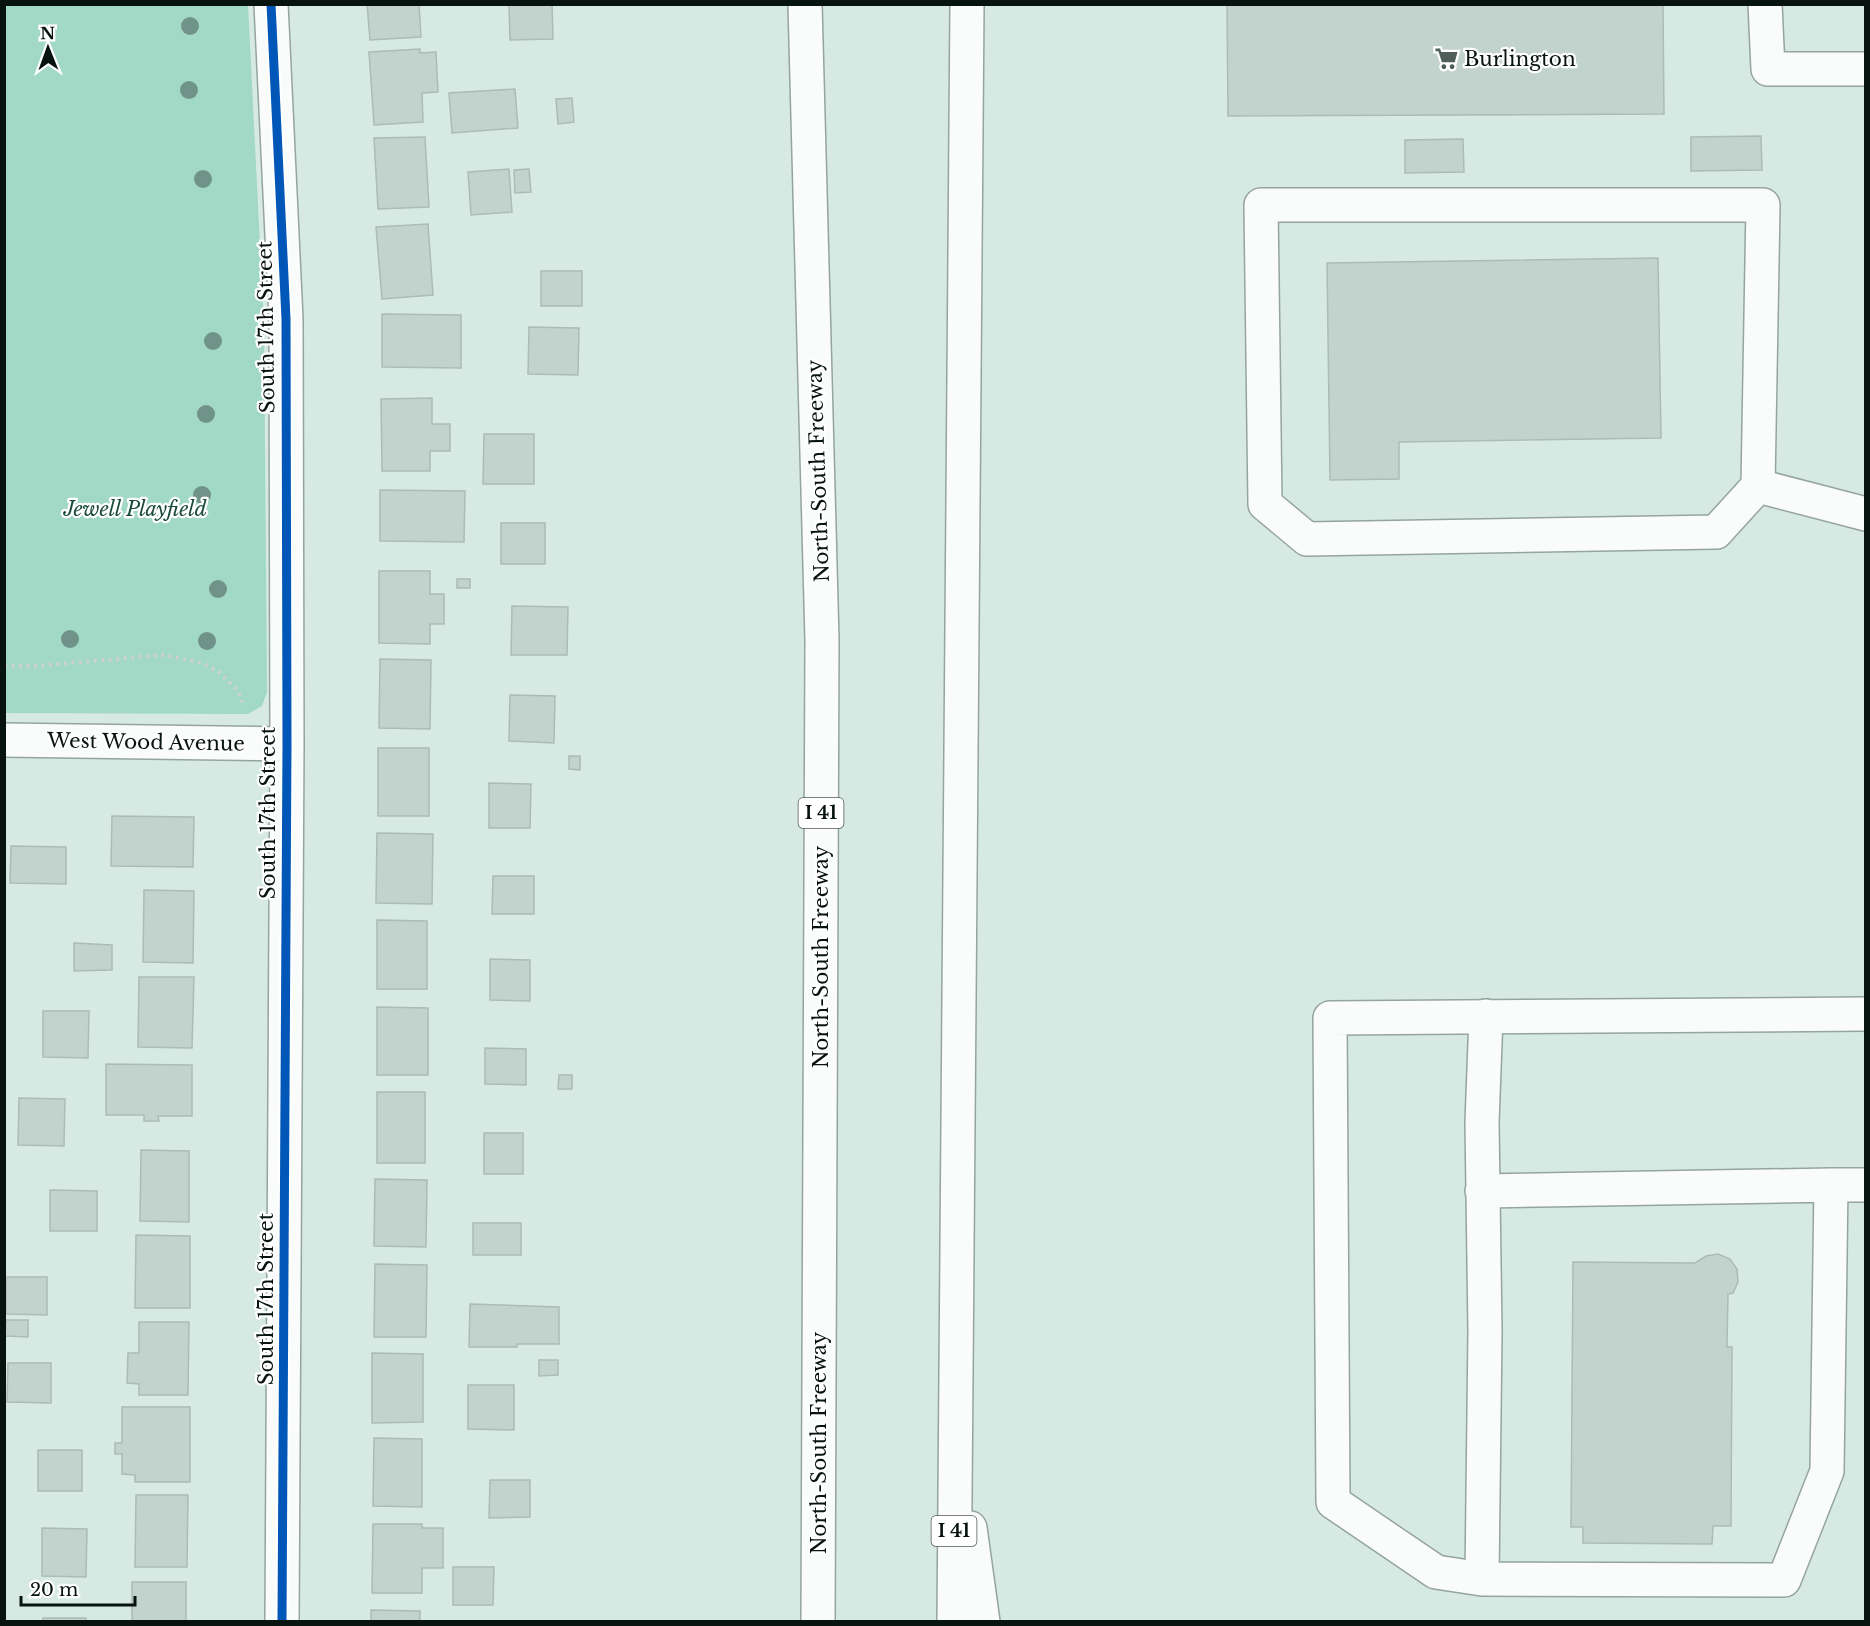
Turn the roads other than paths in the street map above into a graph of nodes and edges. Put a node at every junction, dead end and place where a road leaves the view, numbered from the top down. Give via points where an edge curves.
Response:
1 (271, 4) edge
2 (805, 4) edge
3 (967, 4) edge
4 (1765, 4) edge
5 (1866, 69) edge
6 (1758, 486) junction
7 (1866, 514) edge
8 (4, 740) edge
9 (287, 744) junction
10 (1866, 1014) edge
11 (1486, 1016) junction
12 (1831, 1185) junction
13 (1866, 1185) edge
14 (1482, 1191) junction
15 (955, 1440) junction
16 (1482, 1579) junction
17 (282, 1622) edge
18 (818, 1622) edge
19 (954, 1622) edge
20 (983, 1622) edge

1 - 9 main road, South 17th Street via 286,319
2 - 18 main road, North-South Freeway / I 41 via 822,640
3 - 15 main road, I 41
4 - 5 main road via 1768,69
6 - 6 main road via 1763,205 1261,205 1265,504 1306,539 1716,532
6 - 7 main road
8 - 9 main road, West Wood Avenue
9 - 17 main road, South 17th Street
10 - 11 main road
11 - 14 main road
11 - 16 main road via 1330,1018 1333,1502 1436,1572
12 - 13 main road
12 - 14 main road
12 - 16 main road via 1827,1471 1784,1580
14 - 16 main road
15 - 19 main road, I 41
15 - 20 main road

